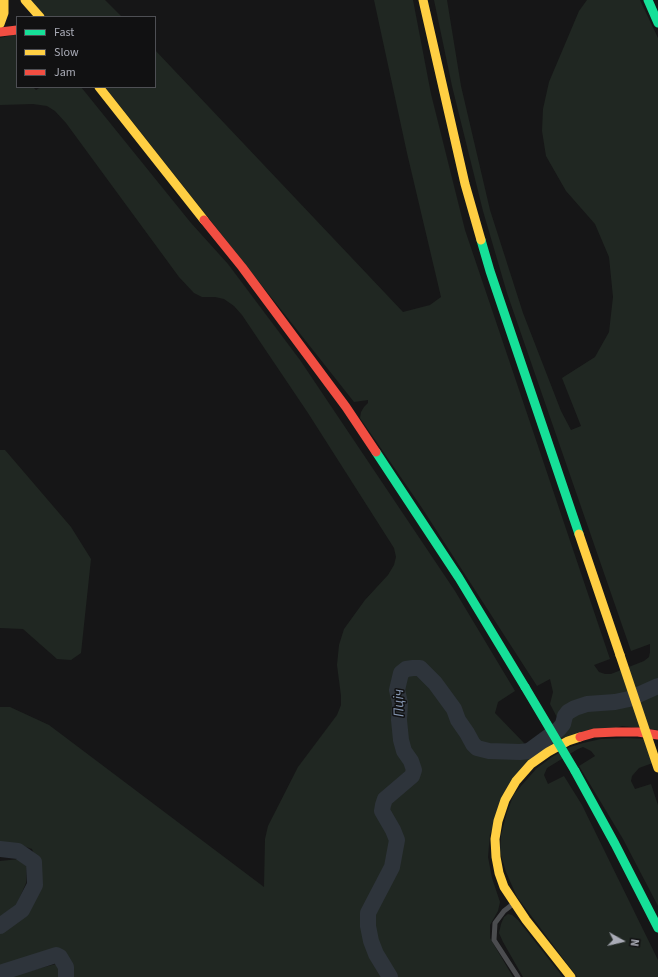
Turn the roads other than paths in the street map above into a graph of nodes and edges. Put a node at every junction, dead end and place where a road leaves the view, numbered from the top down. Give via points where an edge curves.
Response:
1 (4, 0) edge
2 (25, 0) edge
3 (423, 0) edge
4 (648, 0) edge
5 (39, 16) edge
6 (658, 23) edge
7 (0, 24) edge
8 (16, 30) edge
9 (0, 32) edge
10 (99, 88) edge
11 (658, 735) edge
12 (658, 768) edge
13 (514, 903) junction
14 (651, 913) junction
15 (658, 928) edge
16 (658, 937) edge
17 (518, 977) edge
18 (571, 977) edge

1 - 7 main road via 4,13
2 - 5 main road
3 - 12 main road, bridge via 465,184 490,271
4 - 6 main road
8 - 9 main road
10 - 14 main road, bridge via 242,267 346,408 459,578 525,686 575,771
11 - 13 main road via 638,732 594,733 568,741 531,764 516,781 505,800 495,839 499,873
13 - 17 lane via 495,923 494,940
13 - 18 main road
14 - 15 main road
14 - 16 main road

